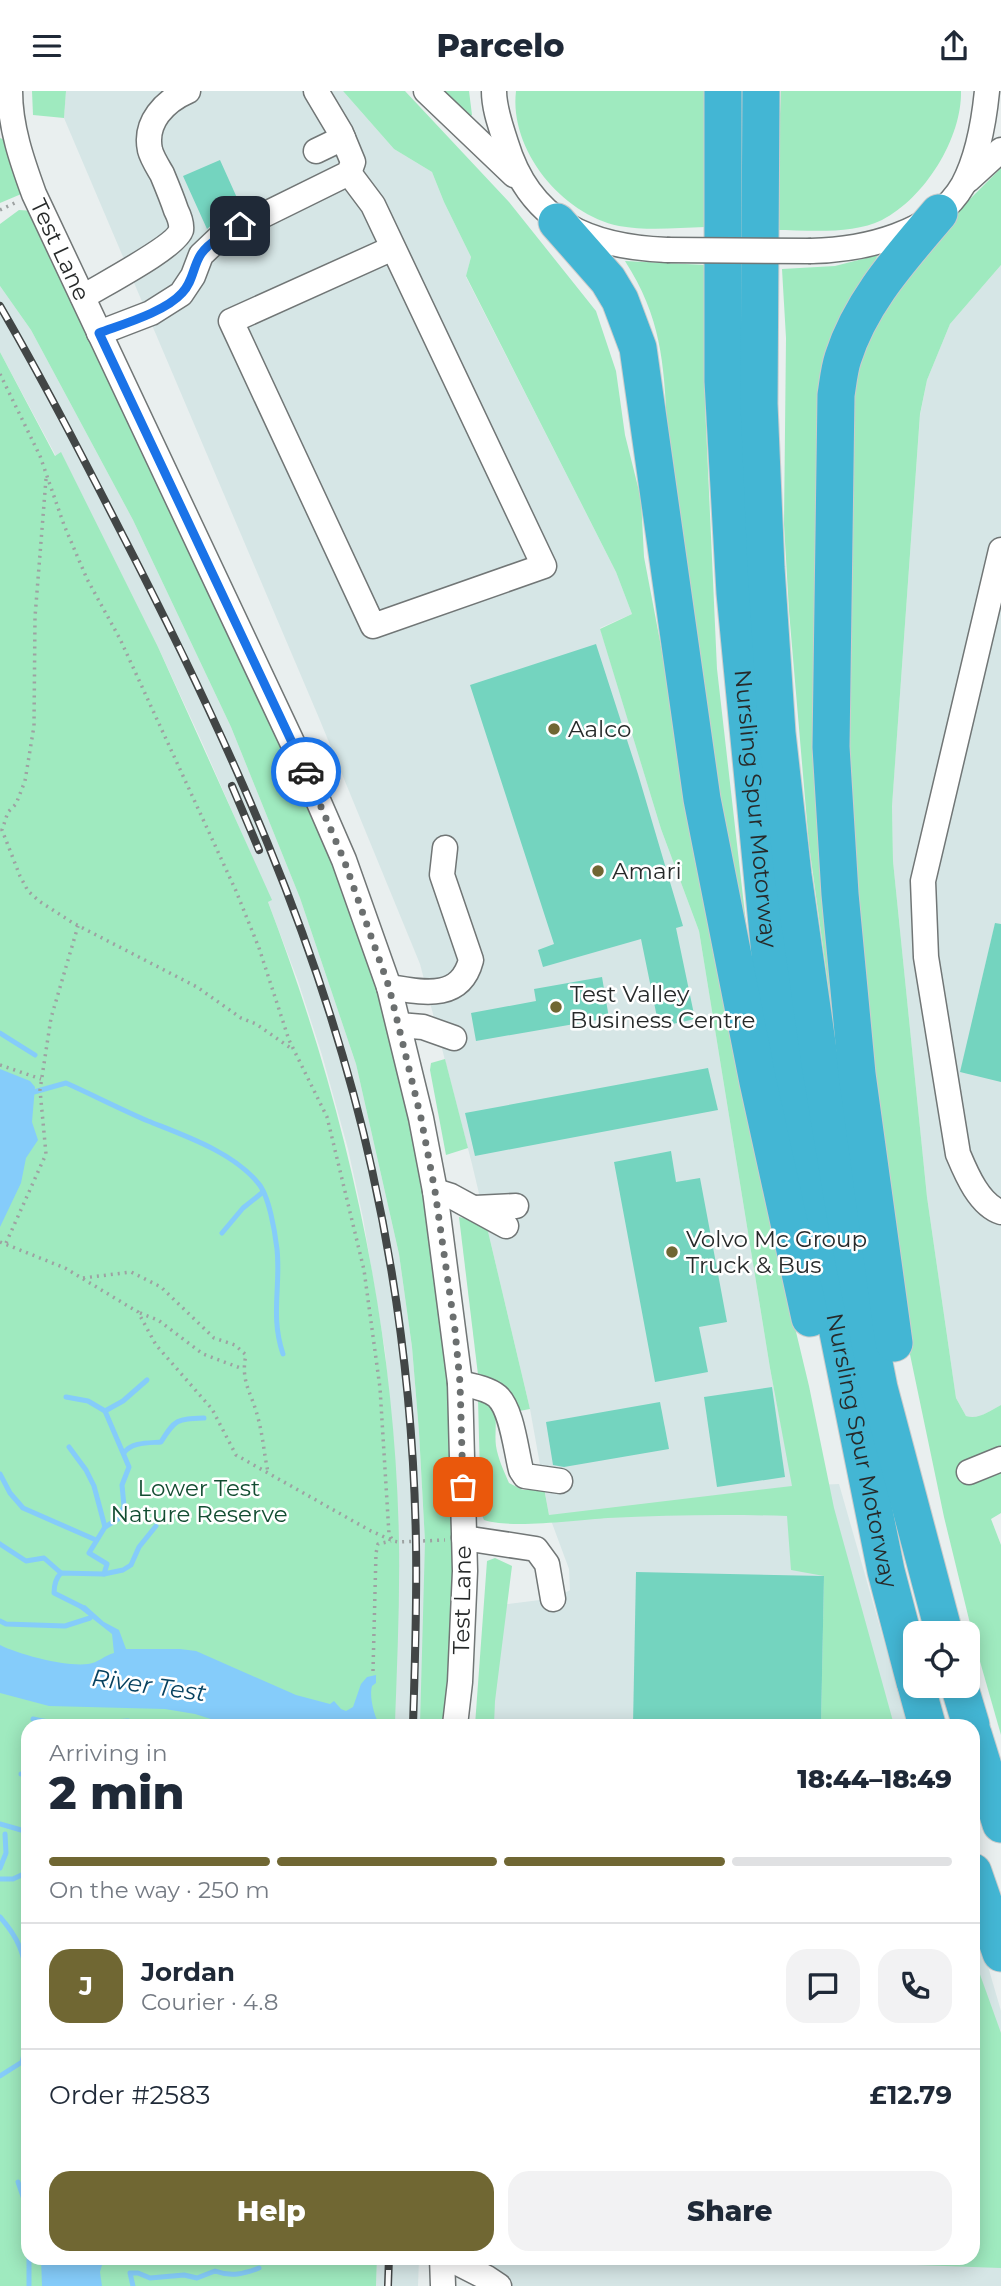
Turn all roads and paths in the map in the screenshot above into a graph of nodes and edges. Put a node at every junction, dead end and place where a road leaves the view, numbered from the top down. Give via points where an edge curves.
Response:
1 (10, 91) edge
2 (187, 91) edge
3 (316, 91) edge
4 (426, 91) edge
5 (494, 91) edge
6 (723, 91) edge
7 (761, 91) edge
8 (987, 91) edge
9 (343, 138) junction
10 (1001, 150) edge
11 (316, 151) dead end
12 (349, 173) junction
13 (523, 183) junction
14 (962, 185) junction
15 (939, 213) junction
16 (557, 222) junction
17 (393, 248) junction
18 (83, 297) junction
19 (99, 333) junction
20 (0, 374) edge
21 (46, 473) junction
22 (1001, 550) edge
23 (445, 848) dead end
24 (78, 926) junction
25 (389, 987) junction
26 (399, 1025) junction
27 (454, 1038) dead end
28 (293, 1049) junction
29 (0, 1065) edge
30 (42, 1079) junction
31 (435, 1191) junction
32 (1001, 1212) edge
33 (511, 1216) dead end
34 (3, 1243) edge
35 (81, 1278) junction
36 (138, 1312) junction
37 (243, 1369) junction
38 (460, 1383) junction
39 (1001, 1459) edge
40 (268, 1472) junction
41 (969, 1472) dead end
42 (560, 1481) dead end
43 (464, 1538) junction
44 (393, 1541) junction
45 (926, 1566) junction
46 (886, 1570) junction
47 (553, 1599) dead end
48 (941, 1621) edge
49 (903, 1634) edge
50 (373, 1671) dead end
51 (920, 1698) edge
52 (963, 1698) edge
53 (456, 1719) edge
54 (925, 1719) edge
55 (969, 1719) edge
56 (980, 1756) edge
57 (1001, 1824) edge
58 (980, 1892) edge
59 (1001, 1953) edge
60 (444, 2265) edge
61 (460, 2265) edge
62 (443, 2286) edge
63 (499, 2286) edge

1 - 18 street, Test Lane via 23,163
2 - 18 street via 157,113 150,130 150,149 180,218 177,238
3 - 9 street
4 - 13 street
5 - 13 street via 499,123
6 - 46 highway, Nursling Spur Motorway via 723,381 735,593 772,975 813,1208
7 - 45 highway, Nursling Spur Motorway via 759,404 777,733 807,969 848,1231 879,1388
8 - 14 street via 974,156
9 - 11 street
9 - 12 street via 353,162
10 - 14 street
12 - 17 street via 373,205
12 - 19 street via 221,236 201,255 181,294 151,313
13 - 16 street
14 - 15 street
15 - 16 street, bridge via 900,234 841,251 623,246
15 - 45 highway via 879,286 842,359 836,395 831,747 839,894 857,1074
16 - 46 highway via 608,280 638,348 702,799 755,1070 831,1405
17 - 17 street via 231,321 373,626 544,566
18 - 19 street, Test Lane
19 - 25 street, Test Lane via 302,761 344,860
20 - 21 path
21 - 24 path via 35,617 34,726 25,781 2,830 29,891
21 - 28 path via 87,579 120,639 236,891
22 - 32 street via 923,881 926,957 958,1154 970,1183
23 - 25 street via 442,875 471,960 468,973 443,991
24 - 28 path via 197,987
24 - 30 path via 51,1018
25 - 26 street, Test Lane
26 - 27 street via 423,1027
26 - 31 street, Test Lane
28 - 44 path via 329,1124 364,1270
29 - 30 path
30 - 34 path via 46,1154
31 - 33 street via 471,1209
31 - 38 street, Test Lane
34 - 35 path
35 - 36 path
35 - 37 path via 131,1272 161,1287 214,1338 246,1355
36 - 37 path via 158,1320 203,1354
36 - 40 path via 156,1345 212,1409 236,1455
37 - 40 path
38 - 42 street via 496,1395 505,1406 525,1476
38 - 43 street, Test Lane
39 - 41 street
40 - 44 path
43 - 44 path
43 - 47 street via 536,1549 547,1563
43 - 53 street, Test Lane
44 - 50 path via 378,1544 376,1553
45 - 48 highway, Nursling Spur Motorway
46 - 49 highway, Nursling Spur Motorway
51 - 54 highway, Nursling Spur Motorway
52 - 55 highway
56 - 57 highway
58 - 59 highway
60 - 62 street
61 - 63 street

